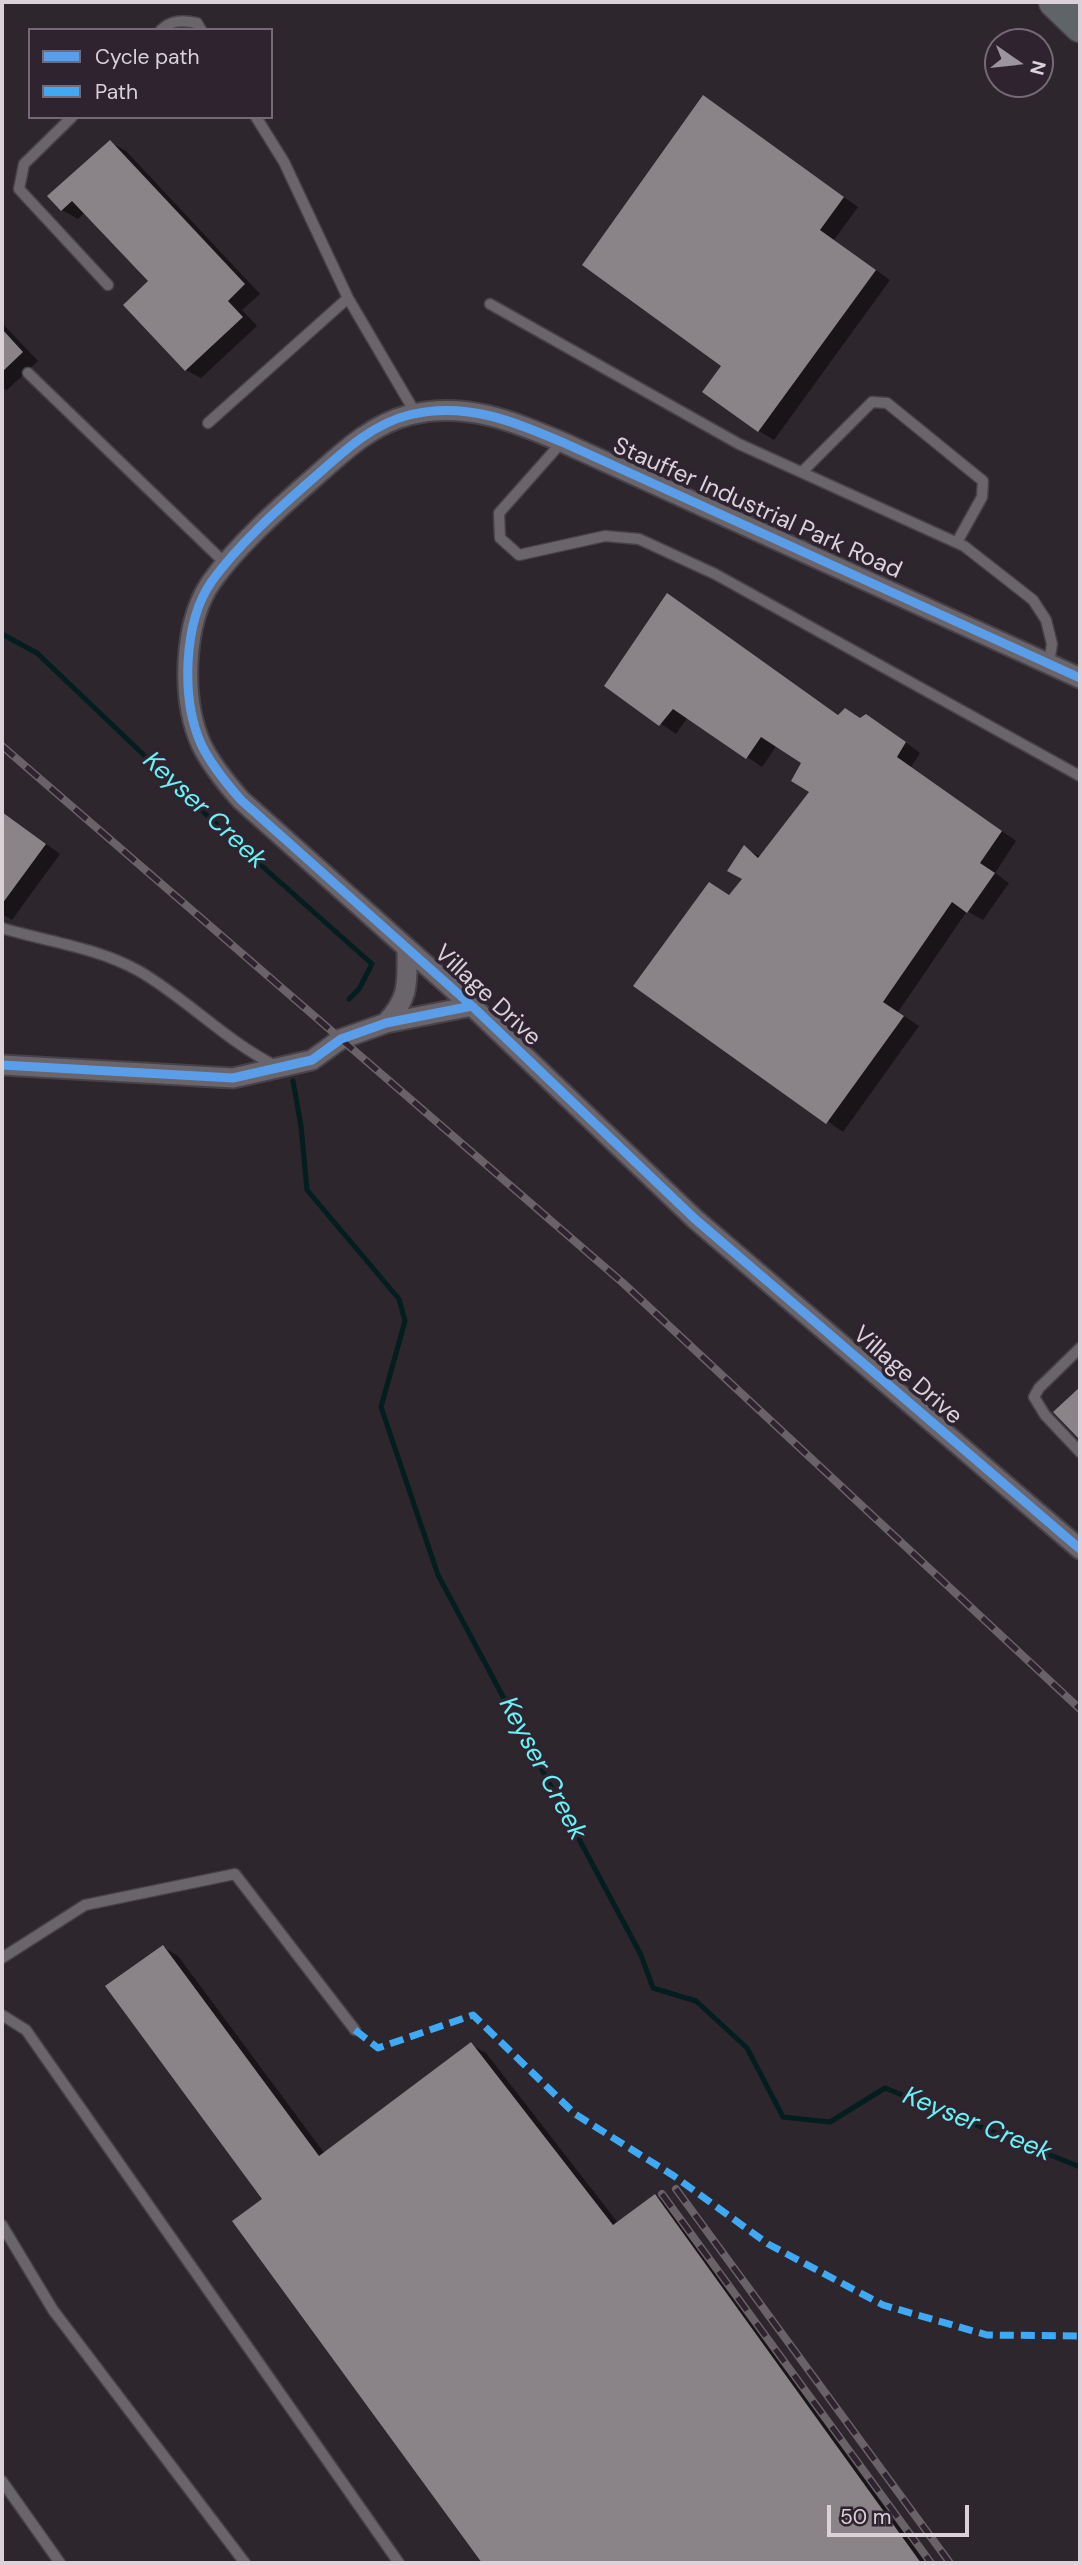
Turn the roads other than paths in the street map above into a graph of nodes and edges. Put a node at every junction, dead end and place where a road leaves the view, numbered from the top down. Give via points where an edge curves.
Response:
1 (1054, 2) edge
2 (1080, 27) edge
3 (163, 28) edge
4 (200, 28) edge
5 (70, 119) edge
6 (257, 119) edge
7 (108, 285) dead end
8 (348, 298) junction
9 (489, 304) dead end
10 (28, 373) dead end
11 (412, 414) junction
12 (208, 423) dead end
13 (562, 442) junction
14 (803, 471) junction
15 (957, 542) junction
16 (227, 565) junction
17 (1049, 663) junction
18 (1080, 678) edge
19 (1080, 776) edge
20 (2, 928) edge
21 (407, 949) junction
22 (472, 1006) junction
23 (386, 1023) junction
24 (2, 1065) edge
25 (279, 1068) junction
26 (1080, 1348) edge
27 (1080, 1452) edge
28 (1080, 1549) edge
29 (2, 1958) edge
30 (2, 2015) edge
31 (355, 2030) dead end
32 (2, 2225) edge
33 (2, 2481) edge
34 (60, 2563) edge
35 (246, 2563) edge
36 (399, 2563) edge

1 - 2 main road
3 - 4 lane via 168,22 187,21
5 - 7 lane via 24,164 19,190
6 - 8 lane via 284,162
8 - 11 lane
8 - 12 lane
9 - 14 lane via 739,444
10 - 16 lane
11 - 13 street, Stauffer Industrial Park Road via 450,410 502,417
11 - 16 street, Village Drive via 365,434 285,503
13 - 17 street, Stauffer Industrial Park Road
13 - 19 lane via 499,513 500,538 519,555 605,536 639,539 715,574
14 - 15 lane
14 - 15 lane via 857,414 872,402 887,403 983,481 982,497
15 - 17 lane via 1033,600 1046,620 1052,644
16 - 21 street, Village Drive via 211,582 191,642 186,680 200,742 241,800
17 - 18 street, Stauffer Industrial Park Road
20 - 25 lane via 117,960 248,1052
21 - 22 street, Village Drive
21 - 23 street via 407,991
22 - 23 street
22 - 28 street, Village Drive via 695,1219
23 - 25 street via 341,1039 312,1060
24 - 25 street via 233,1078
26 - 27 lane via 1034,1397
29 - 31 lane via 85,1905 235,1874
30 - 36 lane via 26,2031
32 - 35 lane via 52,2310
33 - 34 lane

